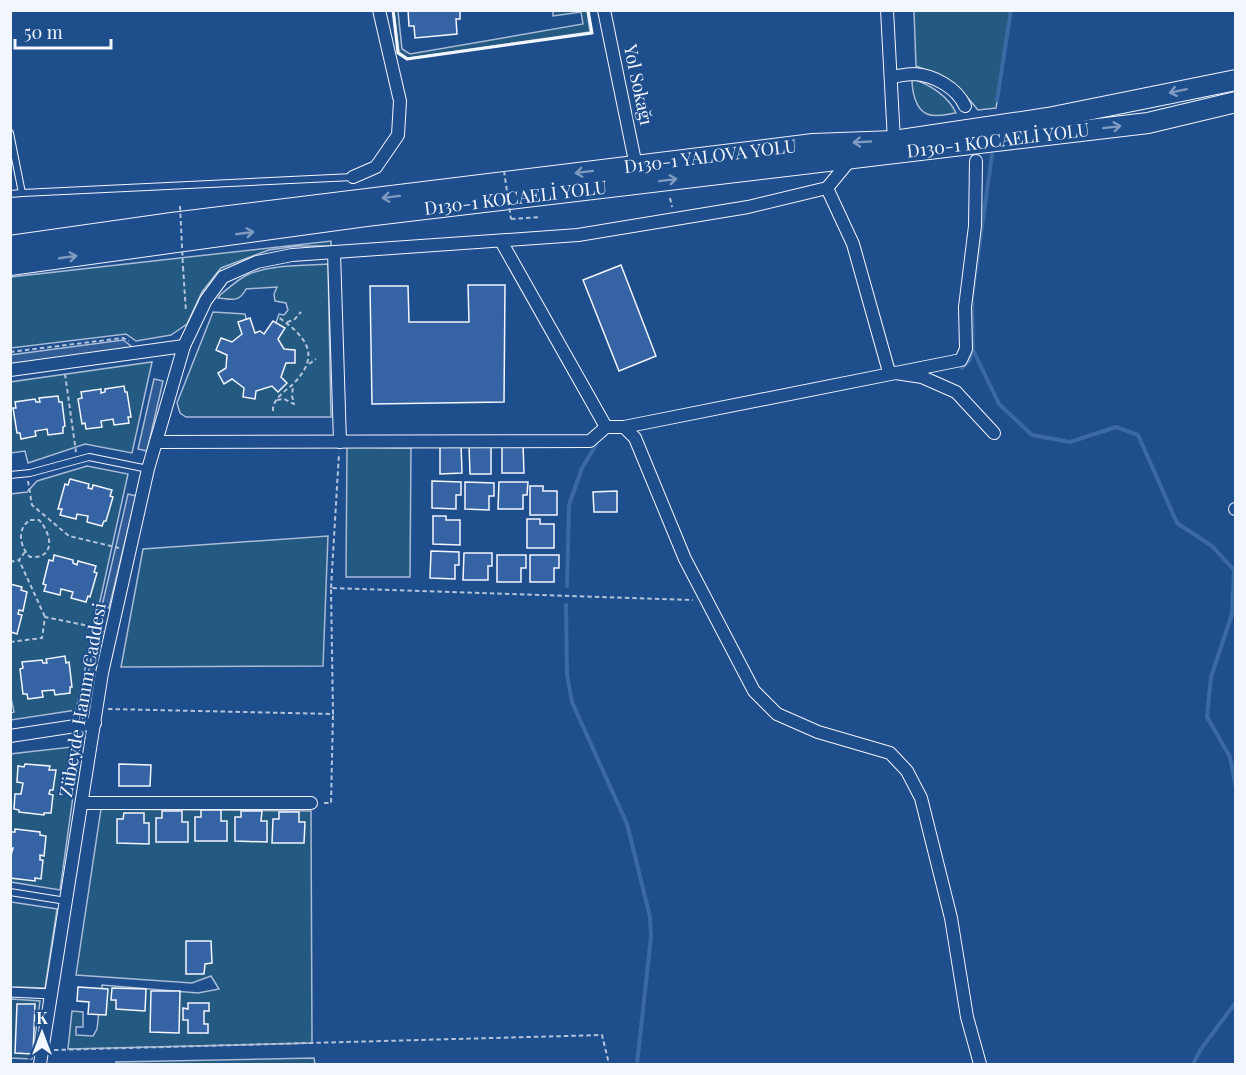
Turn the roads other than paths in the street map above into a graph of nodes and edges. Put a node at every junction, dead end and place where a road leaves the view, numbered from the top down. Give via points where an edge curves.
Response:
1 (379, 10) edge
2 (604, 10) edge
3 (887, 10) edge
4 (891, 77) junction
5 (1236, 80) edge
6 (1236, 102) edge
7 (965, 106) dead end
8 (10, 133) edge
9 (894, 141) junction
10 (851, 159) junction
11 (976, 162) dead end
12 (636, 166) junction
13 (353, 177) joint
14 (827, 188) junction
15 (22, 193) junction
16 (10, 194) edge
17 (179, 227) junction
18 (501, 241) junction
19 (10, 246) edge
20 (334, 252) junction
21 (10, 265) edge
22 (184, 346) junction
23 (10, 370) edge
24 (889, 372) junction
25 (606, 427) junction
26 (624, 427) junction
27 (994, 433) dead end
28 (156, 442) junction
29 (340, 442) junction
30 (148, 469) junction
31 (10, 475) edge
32 (94, 723) junction
33 (10, 736) edge
34 (82, 802) junction
35 (311, 803) road end
36 (10, 892) edge
37 (66, 901) junction
38 (10, 992) edge
39 (51, 994) junction
40 (40, 1065) edge
41 (980, 1065) edge

1 - 13 street via 400,101 399,135 376,167
2 - 12 street, Yol Sokağı
3 - 4 street
4 - 7 street via 914,74 941,81
4 - 9 street
5 -> 9 highway, D130-1 YALOVA YOLU via 1048,118
10 -> 6 highway, D130-1 KOCAELİ YOLU via 1148,123
8 - 15 lane
9 -> 12 highway, D130-1 YALOVA YOLU via 813,144
10 - 14 street
17 -> 10 highway, D130-1 KOCAELİ YOLU via 366,216
11 - 24 street via 975,226 965,307 966,350 961,360
12 -> 17 highway, D130-1 YALOVA YOLU
13 - 15 lane
14 - 18 street, Zübeyde Hanım Caddesi via 644,225
14 - 24 street via 854,244
15 - 16 lane
17 - 19 highway, D130-1 YALOVA YOLU
21 -> 17 highway, D130-1 KOCAELİ YOLU
18 - 20 street, Zübeyde Hanım Caddesi
18 - 25 street
20 - 22 street, Zübeyde Hanım Caddesi via 257,262 224,277 206,300
20 - 29 street
22 - 23 street
22 - 28 street, Zübeyde Hanım Caddesi
24 - 26 street
24 - 27 street via 922,377 956,392
25 - 26 street
25 - 29 street via 590,441
26 - 41 street via 635,438 685,559 754,691 777,714 818,732 890,753 907,771 921,798 951,918 967,1017
28 - 29 street
28 - 30 street, Zübeyde Hanım Caddesi
30 - 31 lane via 89,457
30 - 32 street, Zübeyde Hanım Caddesi
32 - 33 street
32 - 34 street, Zübeyde Hanım Caddesi
34 - 35 street
34 - 37 street, Zübeyde Hanım Caddesi
36 - 37 lane
37 - 39 street, Zübeyde Hanım Caddesi
38 - 39 street
39 - 40 street, Zübeyde Hanım Caddesi

